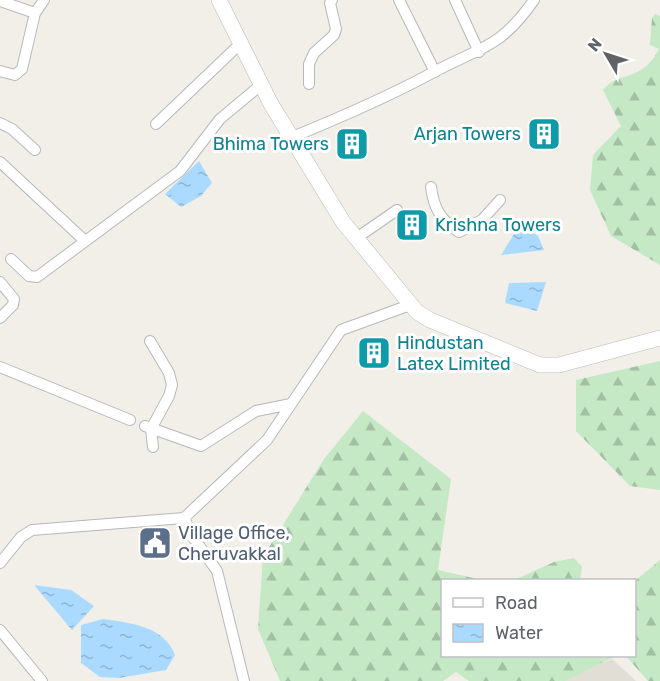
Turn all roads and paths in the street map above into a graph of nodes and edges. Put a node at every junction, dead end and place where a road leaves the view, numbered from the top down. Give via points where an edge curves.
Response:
1 (44, 0) edge
2 (219, 0) edge
3 (332, 0) edge
4 (399, 0) edge
5 (455, 0) edge
6 (534, 0) edge
7 (0, 1) edge
8 (35, 12) junction
9 (242, 43) junction
10 (479, 52) junction
11 (0, 71) edge
12 (435, 72) junction
13 (262, 84) junction
14 (309, 84) dead end
15 (0, 123) edge
16 (156, 124) dead end
17 (290, 138) junction
18 (35, 150) dead end
19 (0, 162) edge
20 (430, 187) dead end
21 (500, 200) dead end
22 (397, 210) dead end
23 (355, 239) junction
24 (85, 241) junction
25 (11, 259) dead end
26 (0, 282) edge
27 (410, 305) junction
28 (0, 318) edge
29 (660, 338) edge
30 (150, 340) dead end
31 (0, 367) edge
32 (291, 404) junction
33 (130, 420) dead end
34 (148, 428) junction
35 (153, 447) dead end
36 (184, 518) junction
37 (0, 563) edge
38 (0, 630) edge
39 (42, 681) edge
40 (244, 681) edge

1 - 8 street
2 - 9 main road
3 - 14 street via 336,29 314,53 309,64
4 - 12 street
5 - 10 street
6 - 10 street via 514,26
7 - 8 street
8 - 11 street via 22,69 15,75
9 - 13 main road
9 - 16 street
10 - 12 street
12 - 17 street via 389,97
13 - 17 main road
13 - 24 street via 220,119 180,171
15 - 18 street
17 - 23 main road
19 - 24 street
20 - 21 street via 433,206 459,232 482,220
22 - 23 street
23 - 27 main road
24 - 25 street via 34,277
26 - 28 street via 14,299
27 - 29 main road via 430,320 540,365 559,364
27 - 32 street via 341,330
30 - 34 street via 169,373 171,385 169,396
31 - 33 street
32 - 34 street via 256,411 201,446
32 - 36 street via 267,440
34 - 35 street
36 - 37 street via 32,530 21,537
36 - 40 street via 217,571
38 - 39 street

